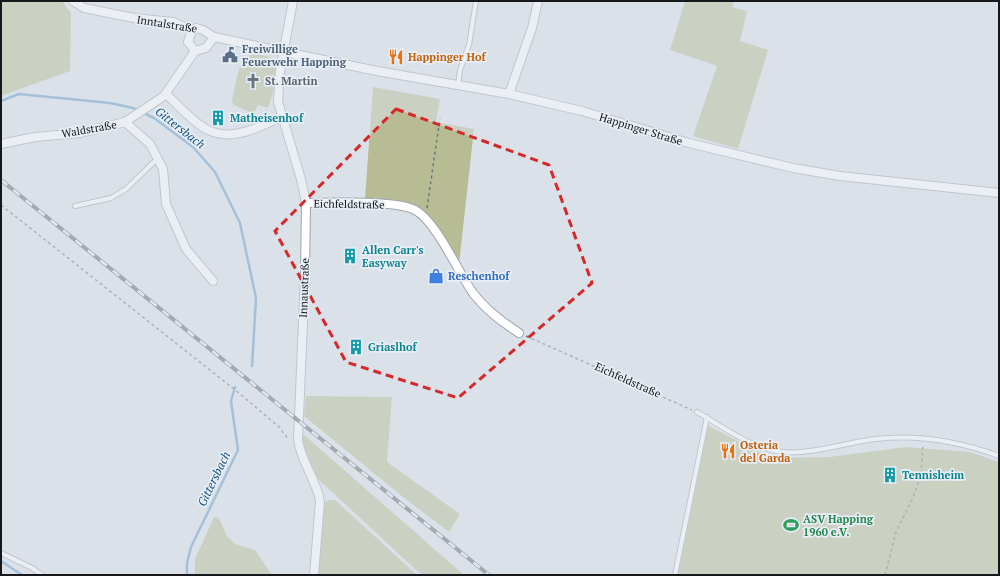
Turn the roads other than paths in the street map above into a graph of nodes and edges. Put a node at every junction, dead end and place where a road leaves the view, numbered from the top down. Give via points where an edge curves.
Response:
1 (73, 1) edge
2 (293, 1) edge
3 (476, 1) edge
4 (538, 1) edge
5 (192, 30) junction
6 (214, 37) junction
7 (195, 51) junction
8 (285, 52) junction
9 (458, 85) junction
10 (166, 94) junction
11 (509, 94) junction
12 (282, 116) junction
13 (125, 122) junction
14 (1, 144) edge
15 (157, 159) junction
16 (999, 193) edge
17 (306, 203) junction
18 (75, 206) dead end
19 (213, 281) dead end
20 (519, 333) road end
21 (697, 412) road end
22 (707, 418) junction
23 (999, 456) edge
24 (1, 552) edge
25 (42, 575) edge
26 (314, 575) edge
27 (675, 575) edge

1 - 5 street, Inntalstraße via 84,8 134,18 173,22
2 - 8 street, Innaustraße
3 - 9 lane via 469,45 460,70
4 - 11 street via 532,28
5 - 6 street, Inntalstraße via 204,30
5 - 7 street via 188,42
6 - 7 street via 206,48
6 - 8 street, Inntalstraße
7 - 10 street, Waldstraße
8 - 9 street, Happinger Straße
8 - 12 street, Innaustraße via 280,71 278,102
9 - 11 street, Happinger Straße
10 - 12 street via 207,130 223,135 249,131
10 - 13 street, Waldstraße
11 - 16 street, Happinger Straße via 582,111 689,143 793,168 840,176
12 - 17 street, Innaustraße
13 - 14 street, Waldstraße via 80,133 35,137
13 - 15 street via 150,144
15 - 18 lane via 126,189 111,198
15 - 19 street via 163,169 166,204 186,249
17 - 20 street, Eichfeldstraße via 386,204 416,210 436,233 473,293 494,317
17 - 26 street, Innaustraße via 298,420 299,446 315,482 320,501
21 - 22 lane
22 - 23 lane via 752,443 783,452 805,451 876,439 923,439 945,440
22 - 27 lane
24 - 25 lane

